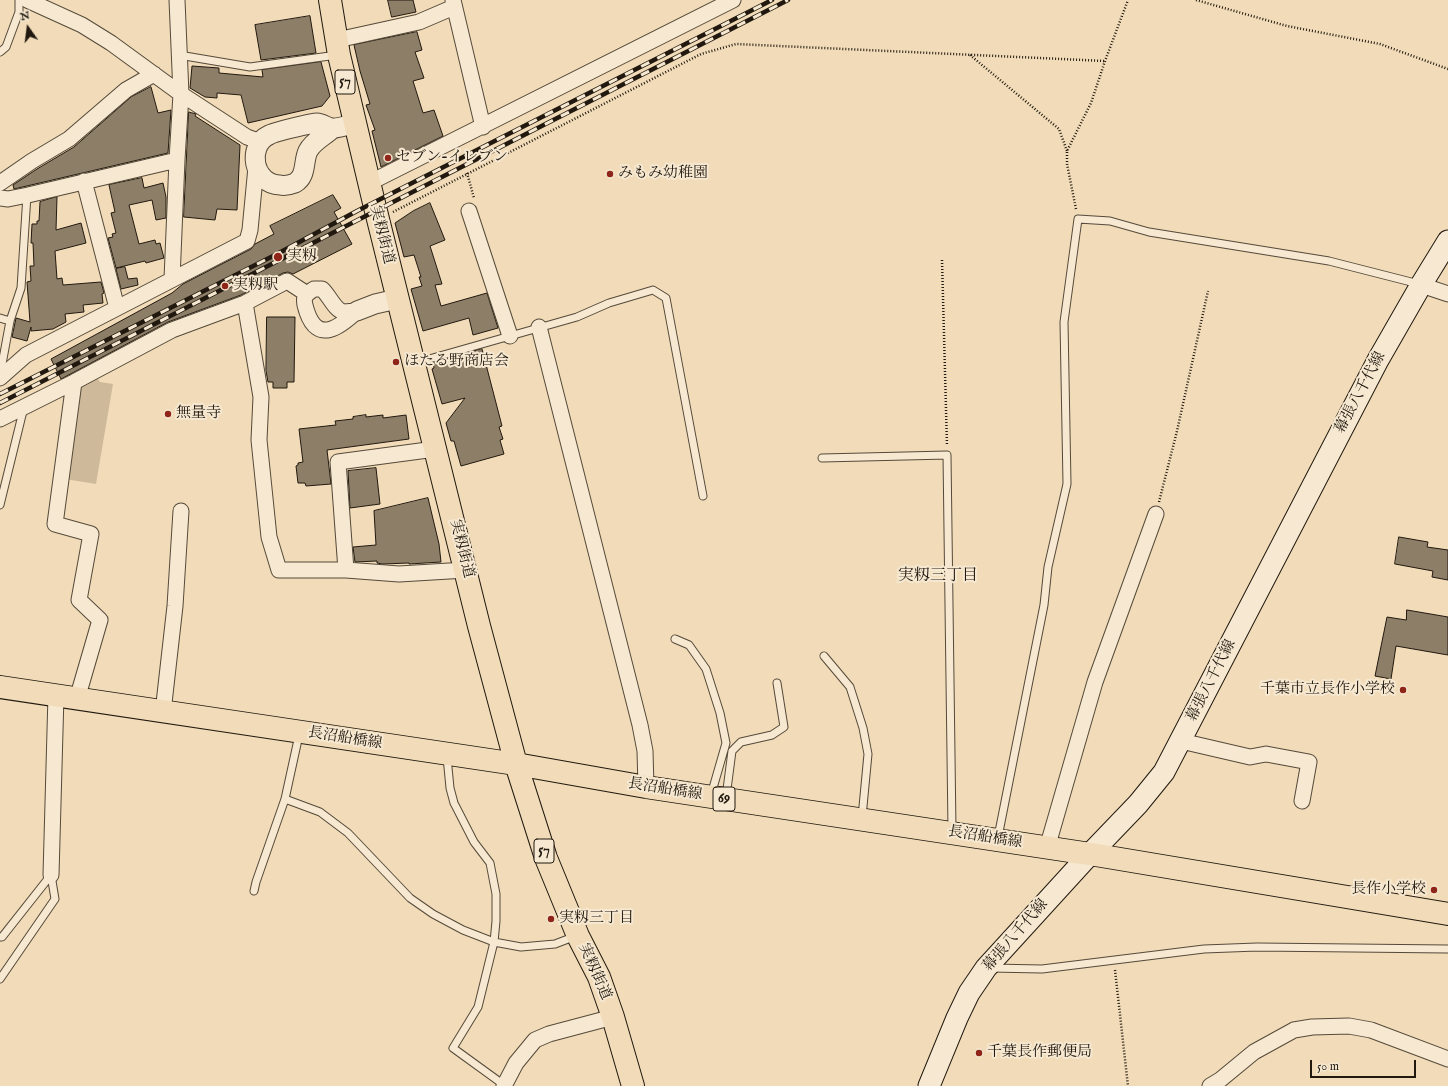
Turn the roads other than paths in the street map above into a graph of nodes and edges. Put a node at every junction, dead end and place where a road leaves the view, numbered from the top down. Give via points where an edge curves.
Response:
1 (19, 0) edge
2 (27, 0) edge
3 (177, 0) edge
4 (330, 0) edge
5 (733, 0) edge
6 (456, 2) edge
7 (707, 6) edge
8 (338, 47) junction
9 (0, 52) edge
10 (179, 55) junction
11 (154, 74) junction
12 (181, 94) junction
13 (355, 123) junction
14 (482, 127) junction
15 (333, 128) junction
16 (261, 142) junction
17 (177, 160) junction
18 (256, 167) junction
19 (84, 181) junction
20 (0, 183) edge
21 (369, 184) junction
22 (28, 195) junction
23 (0, 198) edge
24 (469, 211) road end
25 (1448, 241) edge
26 (172, 279) junction
27 (1421, 285) junction
28 (307, 294) junction
29 (1448, 294) edge
30 (397, 299) junction
31 (245, 303) junction
32 (117, 308) junction
33 (357, 311) junction
34 (0, 318) edge
35 (10, 321) junction
36 (539, 327) junction
37 (510, 336) junction
38 (413, 363) junction
39 (0, 376) edge
40 (74, 382) junction
41 (24, 407) junction
42 (0, 419) edge
43 (435, 449) junction
44 (822, 458) dead end
45 (703, 496) dead end
46 (0, 505) edge
47 (181, 511) dead end
48 (1156, 514) road end
49 (346, 570) junction
50 (466, 570) junction
51 (675, 639) dead end
52 (824, 656) dead end
53 (777, 683) dead end
54 (0, 687) edge
55 (56, 695) junction
56 (77, 699) junction
57 (163, 712) junction
58 (300, 732) junction
59 (1181, 741) junction
60 (446, 754) junction
61 (516, 764) junction
62 (646, 787) junction
63 (718, 798) junction
64 (285, 799) junction
65 (1302, 801) dead end
66 (862, 819) junction
67 (952, 833) junction
68 (998, 840) junction
69 (1047, 848) junction
70 (1090, 854) junction
71 (51, 875) junction
72 (254, 891) dead end
73 (1448, 914) edge
74 (578, 936) junction
75 (0, 937) edge
76 (494, 942) junction
77 (1448, 949) edge
78 (986, 968) junction
79 (0, 979) edge
80 (613, 1017) junction
81 (1448, 1059) edge
82 (504, 1085) edge
83 (633, 1086) edge
84 (930, 1086) edge
85 (1210, 1086) edge

1 - 9 lane via 19,12 14,26 6,47
2 - 11 street via 82,25
3 - 10 street
4 - 8 main road, 実籾街道 / 57
5 - 7 street
6 - 8 street via 419,22
6 - 14 street
7 - 14 street
8 - 10 lane via 250,67
8 - 13 main road, 実籾街道 / 57
10 - 12 street
11 - 12 street
11 - 20 street via 126,90 69,139
12 - 16 street via 247,137
12 - 17 street
13 - 15 street
13 - 21 main road, 実籾街道 / 57
14 - 21 street
15 - 16 street via 316,123 269,135
15 - 18 street via 312,145 304,171 300,179 294,183 287,186 268,182
16 - 18 street via 256,151
17 - 19 street
17 - 26 street
18 - 26 street via 247,241
19 - 22 street
19 - 32 street
21 - 30 main road, 実籾街道 / 57
22 - 23 street
22 - 35 lane via 21,288
24 - 37 street
25 - 27 main road, 幕張八千代線
26 - 32 street
27 - 29 street
27 - 59 main road, 幕張八千代線 via 1378,360
27 - 68 lane via 1329,261 1149,232 1110,221 1078,219 1064,322 1067,484 1048,567 1044,605
28 - 31 street via 287,281
28 - 33 street via 314,289 322,289 339,310
28 - 33 street via 304,301 311,322 323,331 347,320
30 - 33 street
30 - 38 main road, 実籾街道 / 57
31 - 40 street via 172,330
31 - 49 street via 261,397 259,440 270,537 279,570
32 - 39 street via 26,355
34 - 35 lane
35 - 39 lane
36 - 37 lane
36 - 45 lane via 577,317 609,303 653,290 666,298
36 - 62 street via 640,725 645,751
37 - 38 lane
38 - 43 main road, 実籾街道 / 57
40 - 41 street
40 - 56 street via 55,524 91,534 79,600 100,620
41 - 42 street
41 - 46 lane
43 - 49 street via 338,462
43 - 50 main road, 実籾街道 / 57
44 - 67 lane via 947,455
47 - 57 street via 175,606
48 - 69 street via 1095,682
49 - 50 street via 399,574
50 - 61 main road, 実籾街道 / 57
51 - 63 lane via 689,645 706,669 720,714 726,743
52 - 66 lane via 850,687 863,728 868,754
53 - 63 lane via 784,727 772,735 741,742 732,751
54 - 55 main road, 長沼船橋線 / 69
55 - 56 main road, 長沼船橋線 / 69
55 - 71 street
56 - 57 main road, 長沼船橋線 / 69
57 - 58 main road, 長沼船橋線 / 69
58 - 60 main road, 長沼船橋線 / 69
58 - 64 lane
59 - 65 street via 1250,758 1266,754 1309,762
59 - 70 main road, 幕張八千代線 via 1153,786
60 - 61 main road, 長沼船橋線 / 69
60 - 76 lane via 454,803 474,842 490,863 496,894
61 - 62 main road, 長沼船橋線 / 69
61 - 74 main road, 実籾街道 / 57 via 546,858
62 - 63 main road, 長沼船橋線 / 69
63 - 66 main road, 長沼船橋線 / 69
64 - 72 lane
64 - 76 lane via 320,812 348,833 410,898 433,914 463,930
66 - 67 main road, 長沼船橋線 / 69
67 - 68 main road, 長沼船橋線 / 69
68 - 69 main road, 長沼船橋線 / 69
69 - 70 main road, 長沼船橋線 / 69
70 - 73 main road, 長沼船橋線 / 69
70 - 78 main road, 幕張八千代線
71 - 75 lane
71 - 79 lane via 55,899
74 - 76 lane via 555,944 521,947
74 - 80 main road, 実籾街道 / 57 via 599,977
76 - 82 lane via 478,1007 453,1048
77 - 78 lane via 1204,949 1042,970
78 - 84 main road, 幕張八千代線 via 957,1018
80 - 82 street via 535,1040 516,1063
80 - 83 main road, 実籾街道 / 57
81 - 85 street via 1371,1030 1349,1026 1312,1027 1294,1030 1254,1052

